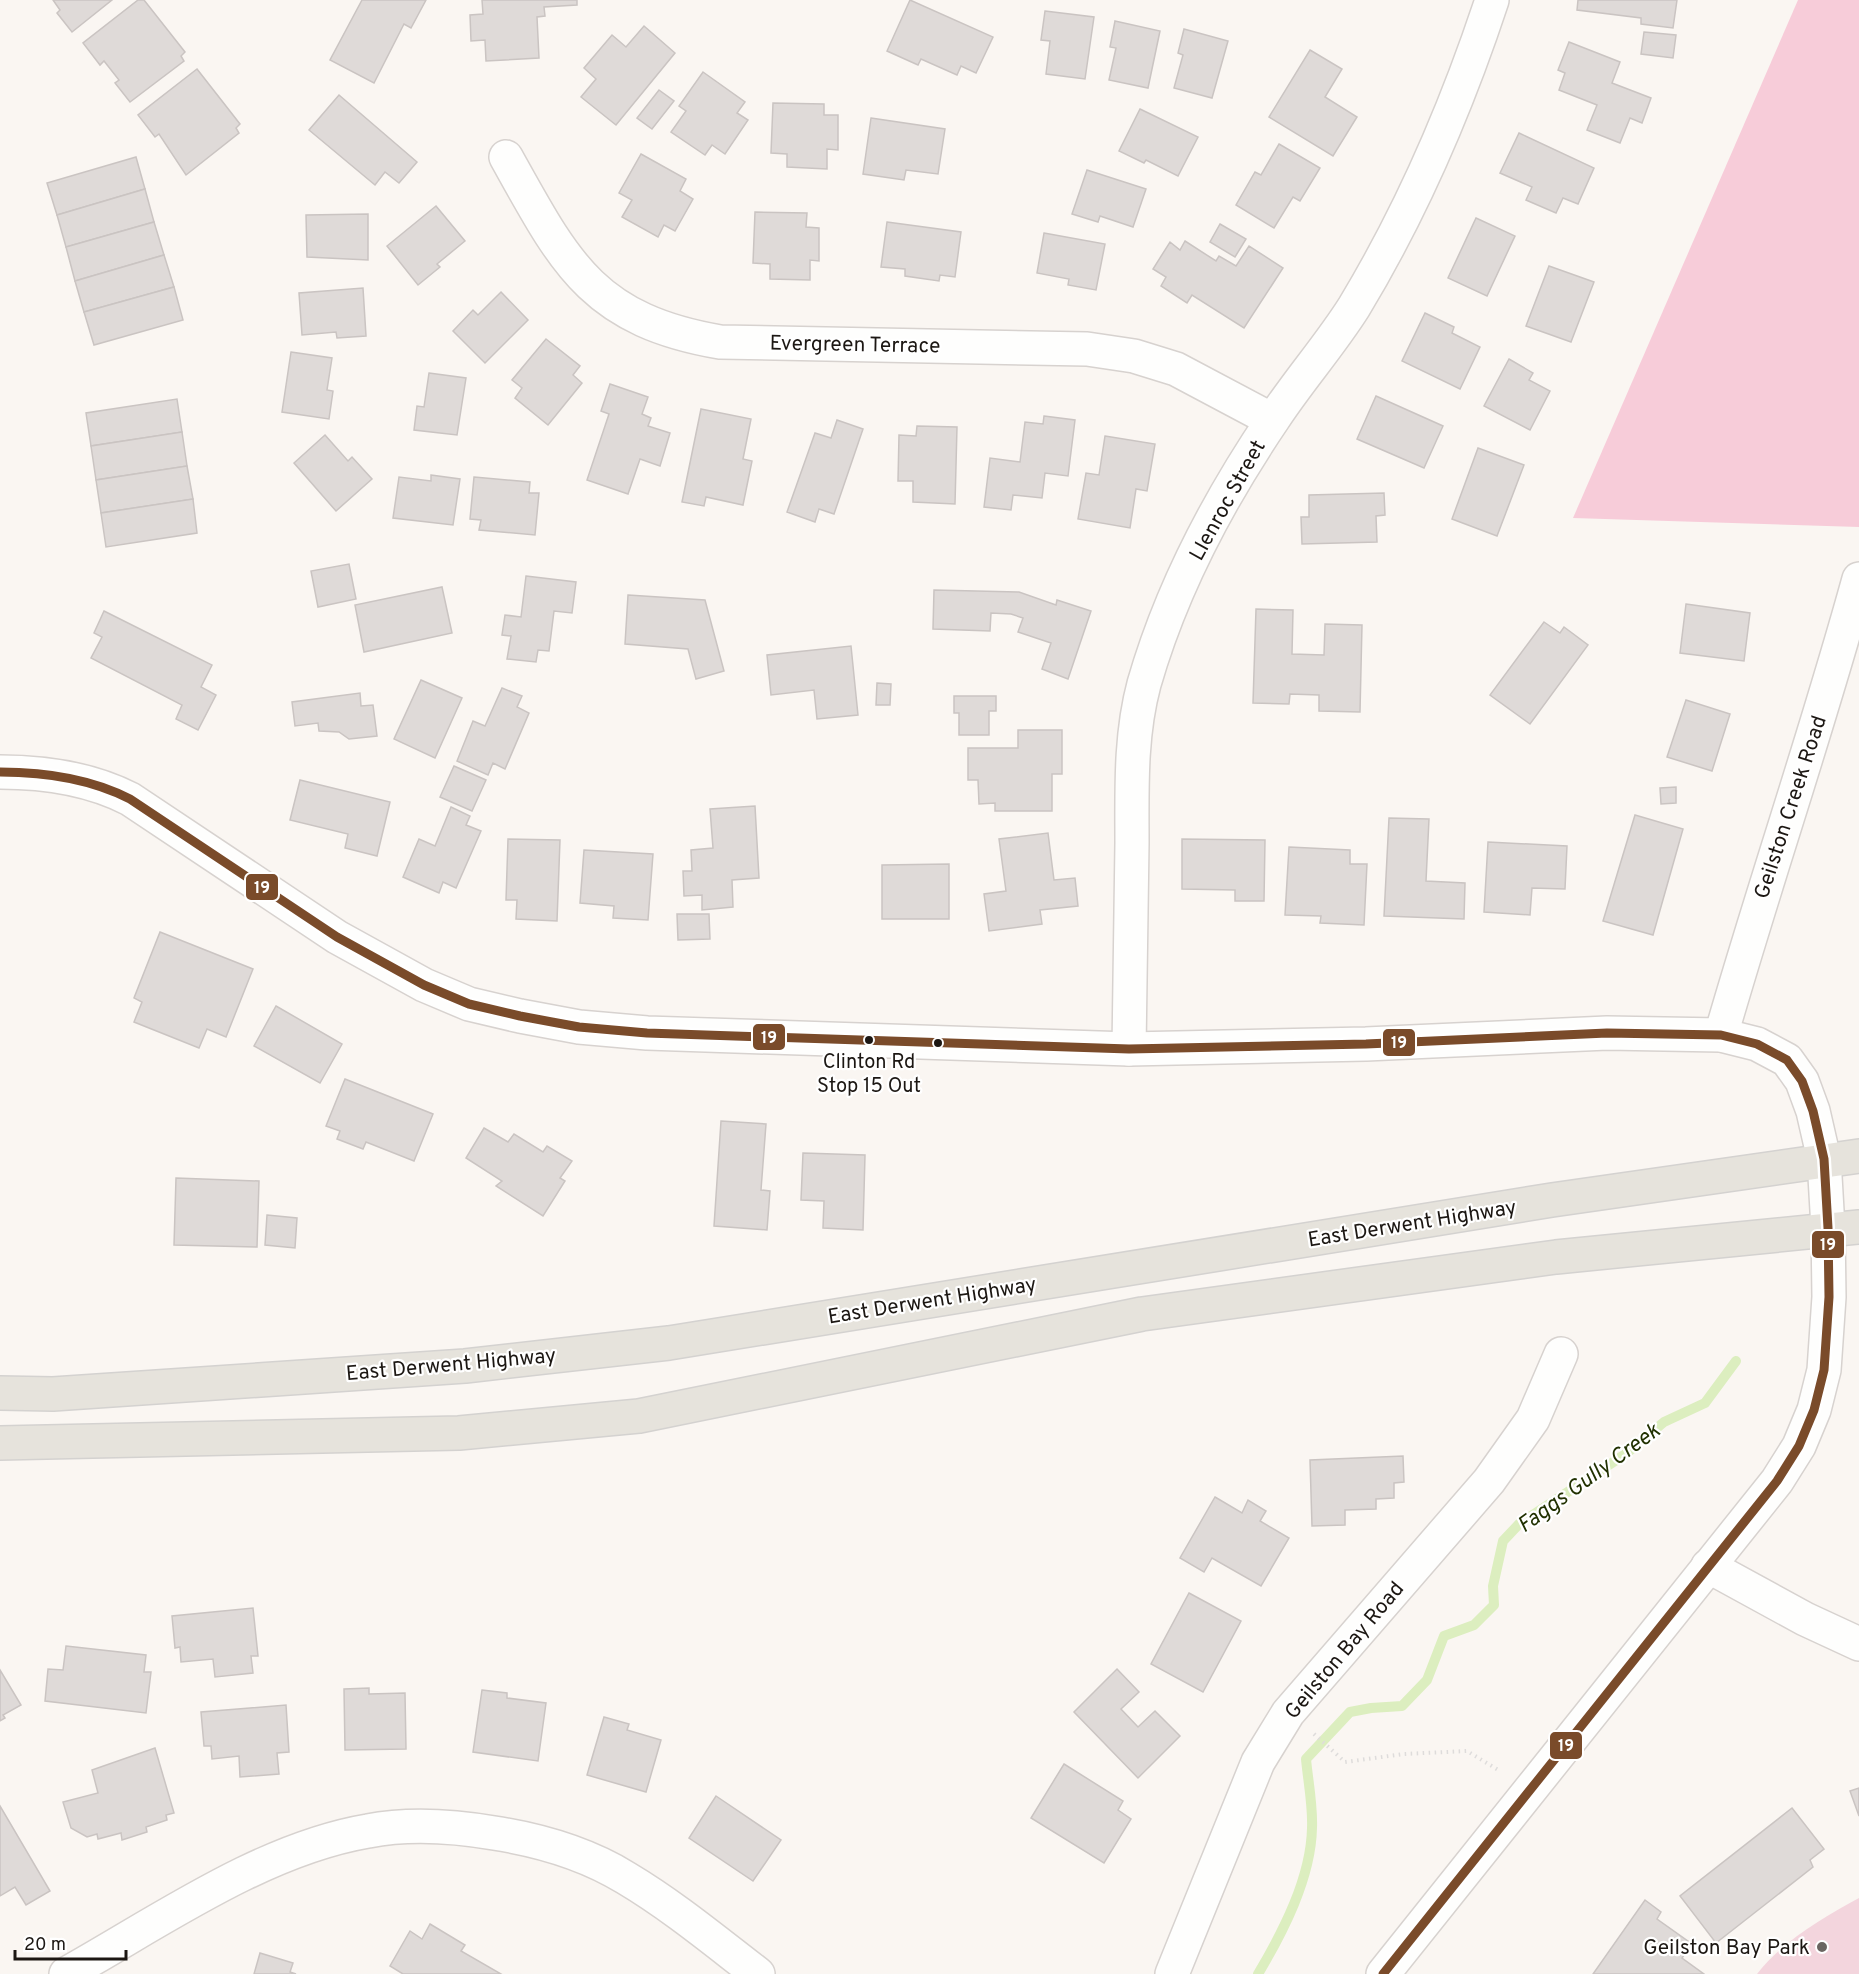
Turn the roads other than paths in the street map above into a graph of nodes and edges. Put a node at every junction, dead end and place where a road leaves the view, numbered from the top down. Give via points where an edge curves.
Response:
1 (1492, 0) edge
2 (506, 158) dead end
3 (1272, 420) junction
4 (1859, 579) edge
5 (0, 772) edge
6 (1721, 1035) junction
7 (1130, 1049) junction
8 (1859, 1156) edge
9 (1824, 1159) junction
10 (1843, 1227) edge
11 (1561, 1354) dead end
12 (0, 1393) edge
13 (0, 1443) edge
14 (1708, 1566) junction
15 (1859, 1644) edge
16 (66, 1974) edge
17 (758, 1974) edge
18 (1172, 1974) edge
19 (1383, 1974) edge

1 - 3 street, Llenroc Street via 1432,156 1388,248 1352,309
2 - 3 street, Evergreen Terrace via 551,238 582,278 614,305 681,335 720,342 1087,349 1134,356 1176,369
3 - 7 street, Llenroc Street via 1218,509 1187,570 1144,685 1133,739
4 - 6 street, Geilston Creek Road
5 - 7 street via 72,778 103,786 130,799 381,963 470,1004 579,1027 647,1033
6 - 7 street via 1607,1033
6 - 9 street via 1757,1044 1787,1060 1802,1081
8 - 9 main road, East Derwent Highway
9 - 10 street
9 - 12 main road, East Derwent Highway via 669,1342 453,1366 53,1394
10 - 13 main road via 1556,1257 1143,1314 639,1416 459,1433
10 - 14 street via 1829,1297 1824,1370 1814,1410 1799,1446 1777,1481
11 - 18 street, Geilston Bay Road via 1533,1419 1488,1481 1288,1713 1258,1762
14 - 15 street
14 - 19 street
16 - 17 street via 257,1867 314,1844 368,1831 414,1827 464,1828 520,1837 572,1853 624,1876 671,1906

